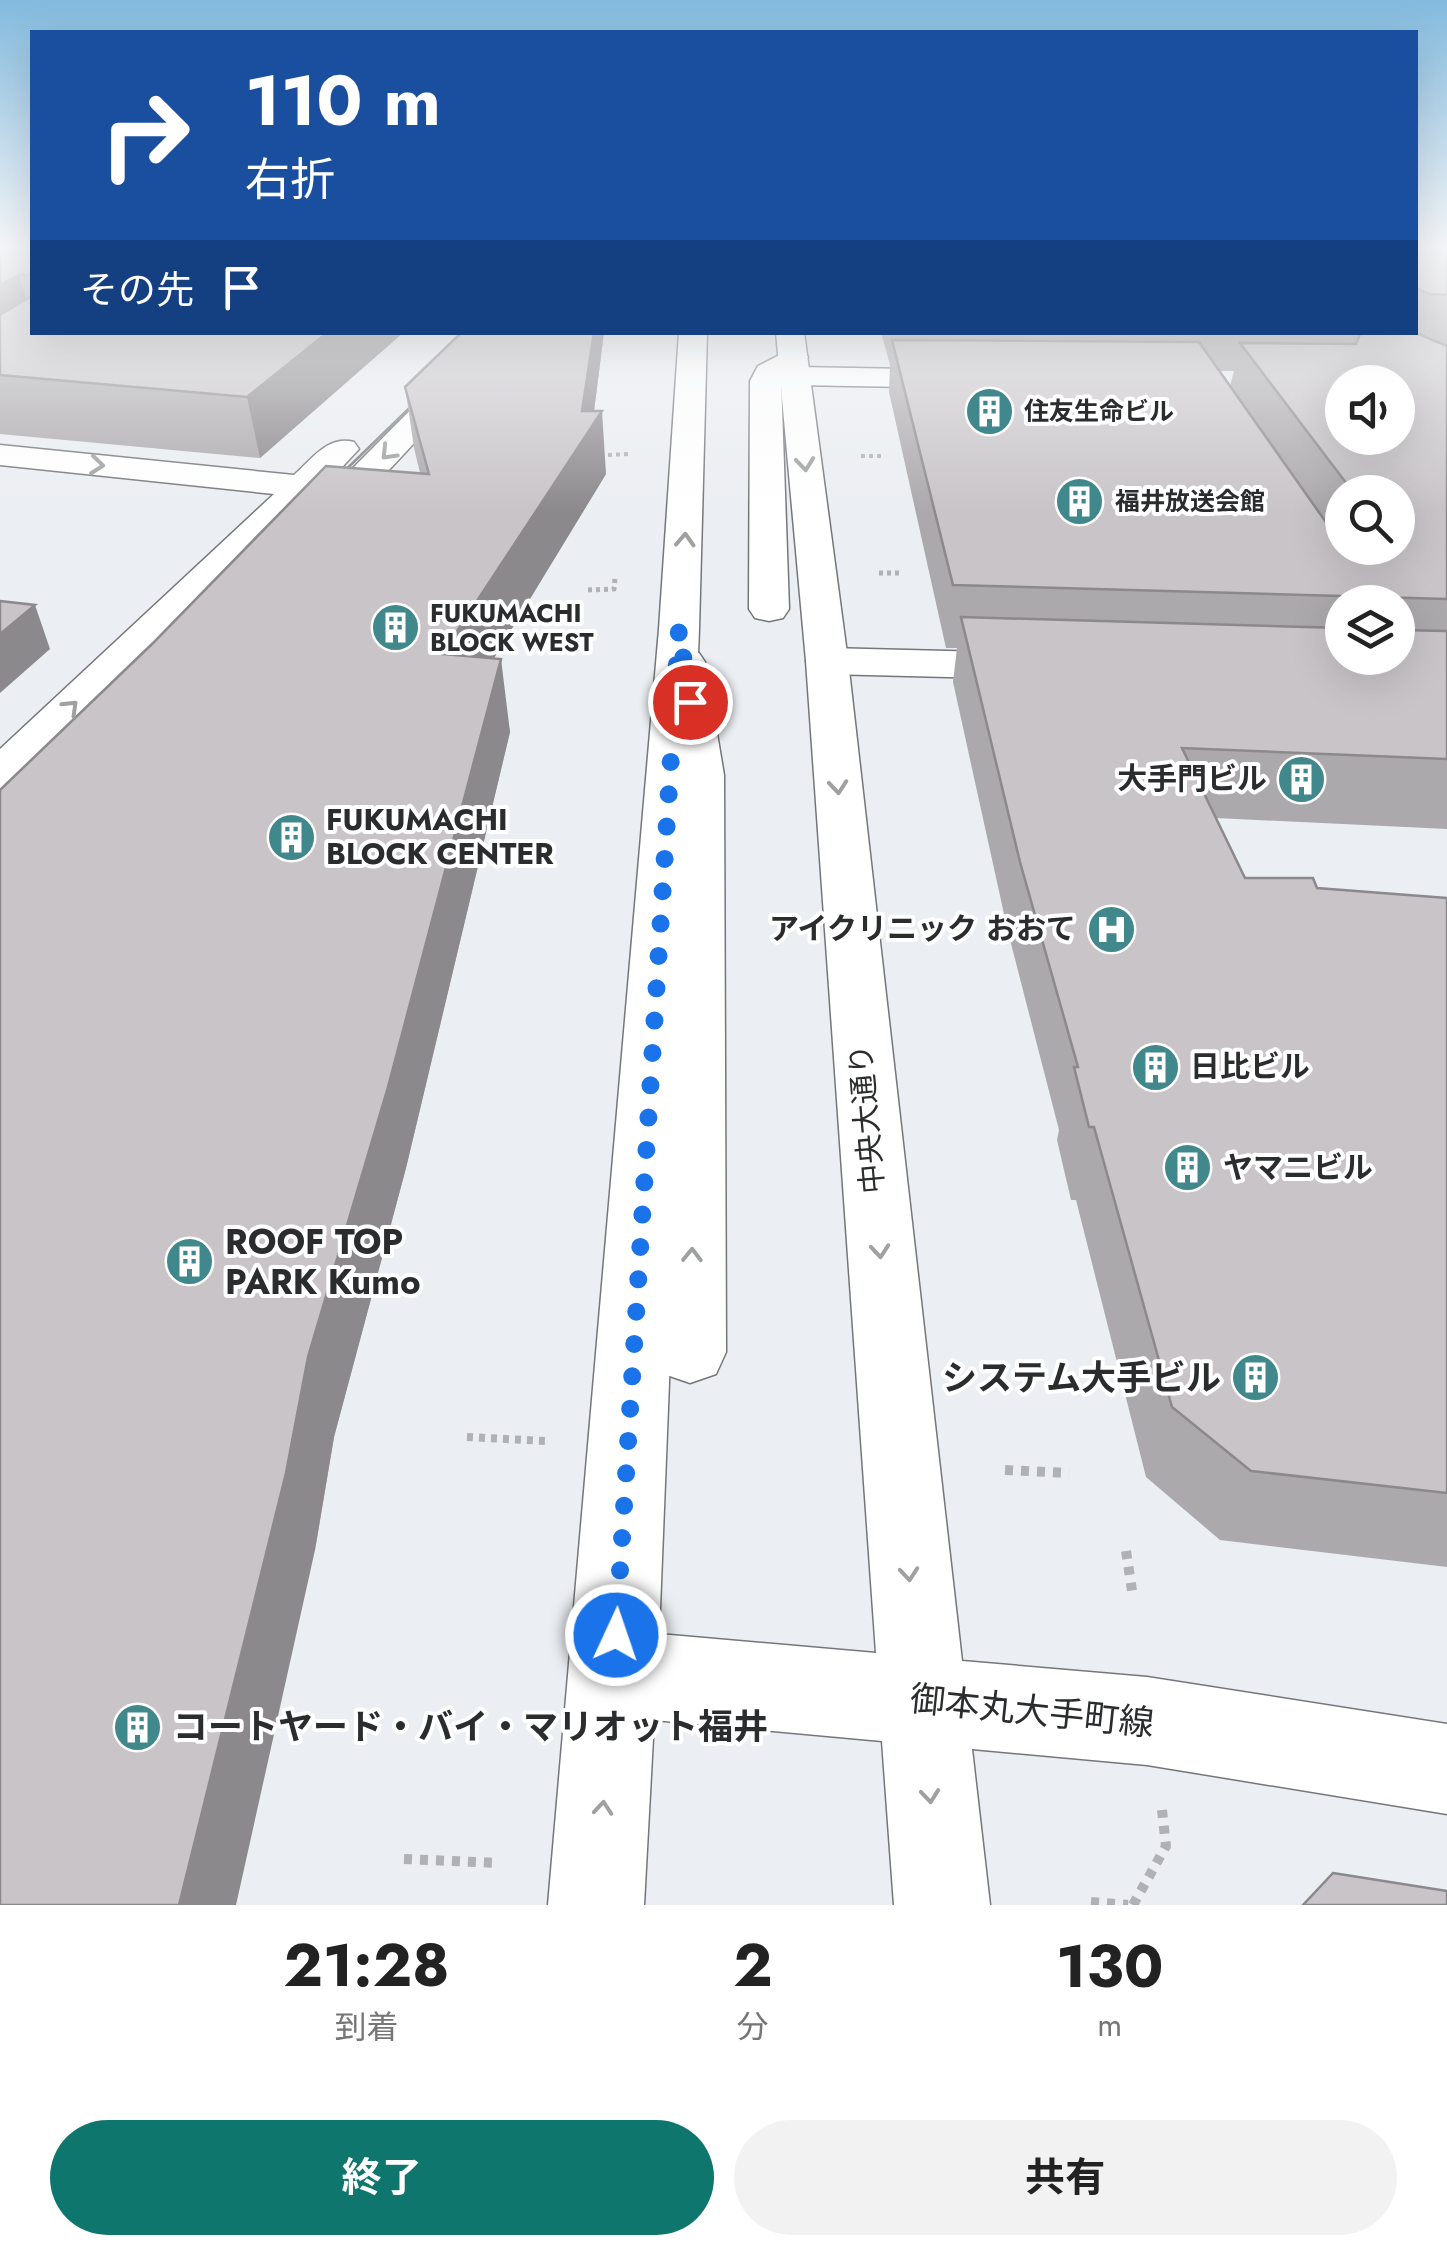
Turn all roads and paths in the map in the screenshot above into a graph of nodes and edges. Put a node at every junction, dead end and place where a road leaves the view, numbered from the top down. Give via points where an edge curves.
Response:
1 (459, 335) edge
2 (501, 335) edge
3 (693, 335) edge
4 (793, 355) edge
5 (1000, 379) edge
6 (0, 455) edge
7 (608, 455) dead end
8 (629, 459) dead end
9 (304, 486) junction
10 (350, 492) junction
11 (278, 565) edge
12 (615, 578) dead end
13 (588, 590) dead end
14 (769, 609) dead end
15 (679, 629) junction
16 (827, 660) junction
17 (1076, 667) edge
18 (0, 774) edge
19 (690, 1352) dead end
20 (467, 1437) dead end
21 (550, 1441) dead end
22 (1005, 1470) dead end
23 (1069, 1473) dead end
24 (1126, 1550) dead end
25 (1133, 1597) dead end
26 (614, 1673) junction
27 (920, 1698) junction
28 (1447, 1769) edge
29 (1160, 1802) dead end
30 (404, 1859) dead end
31 (498, 1863) dead end
32 (1091, 1902) dead end
33 (596, 1905) edge
34 (942, 1905) edge
35 (1130, 1905) edge

1 - 9 main road
2 -> 10 main road
15 -> 3 main road
4 - 5 main road
4 - 14 main road via 765,381
4 -> 16 main road, 中央大通り
6 -> 9 main road
7 - 8 path
9 - 10 main road
18 -> 9 main road
10 - 11 main road
12 - 13 path via 614,590
19 -> 15 main road via 700,775
15 - 26 main road
16 - 17 main road
16 -> 27 main road, 中央大通り
20 - 21 path
22 - 23 path
24 - 25 path
26 - 27 main road, 御本丸大手町線
33 -> 26 main road
27 - 28 main road, 御本丸大手町線 via 1147,1721
27 -> 34 main road, 中央大通り
29 - 35 path via 1166,1846
30 - 31 path
32 - 35 path

